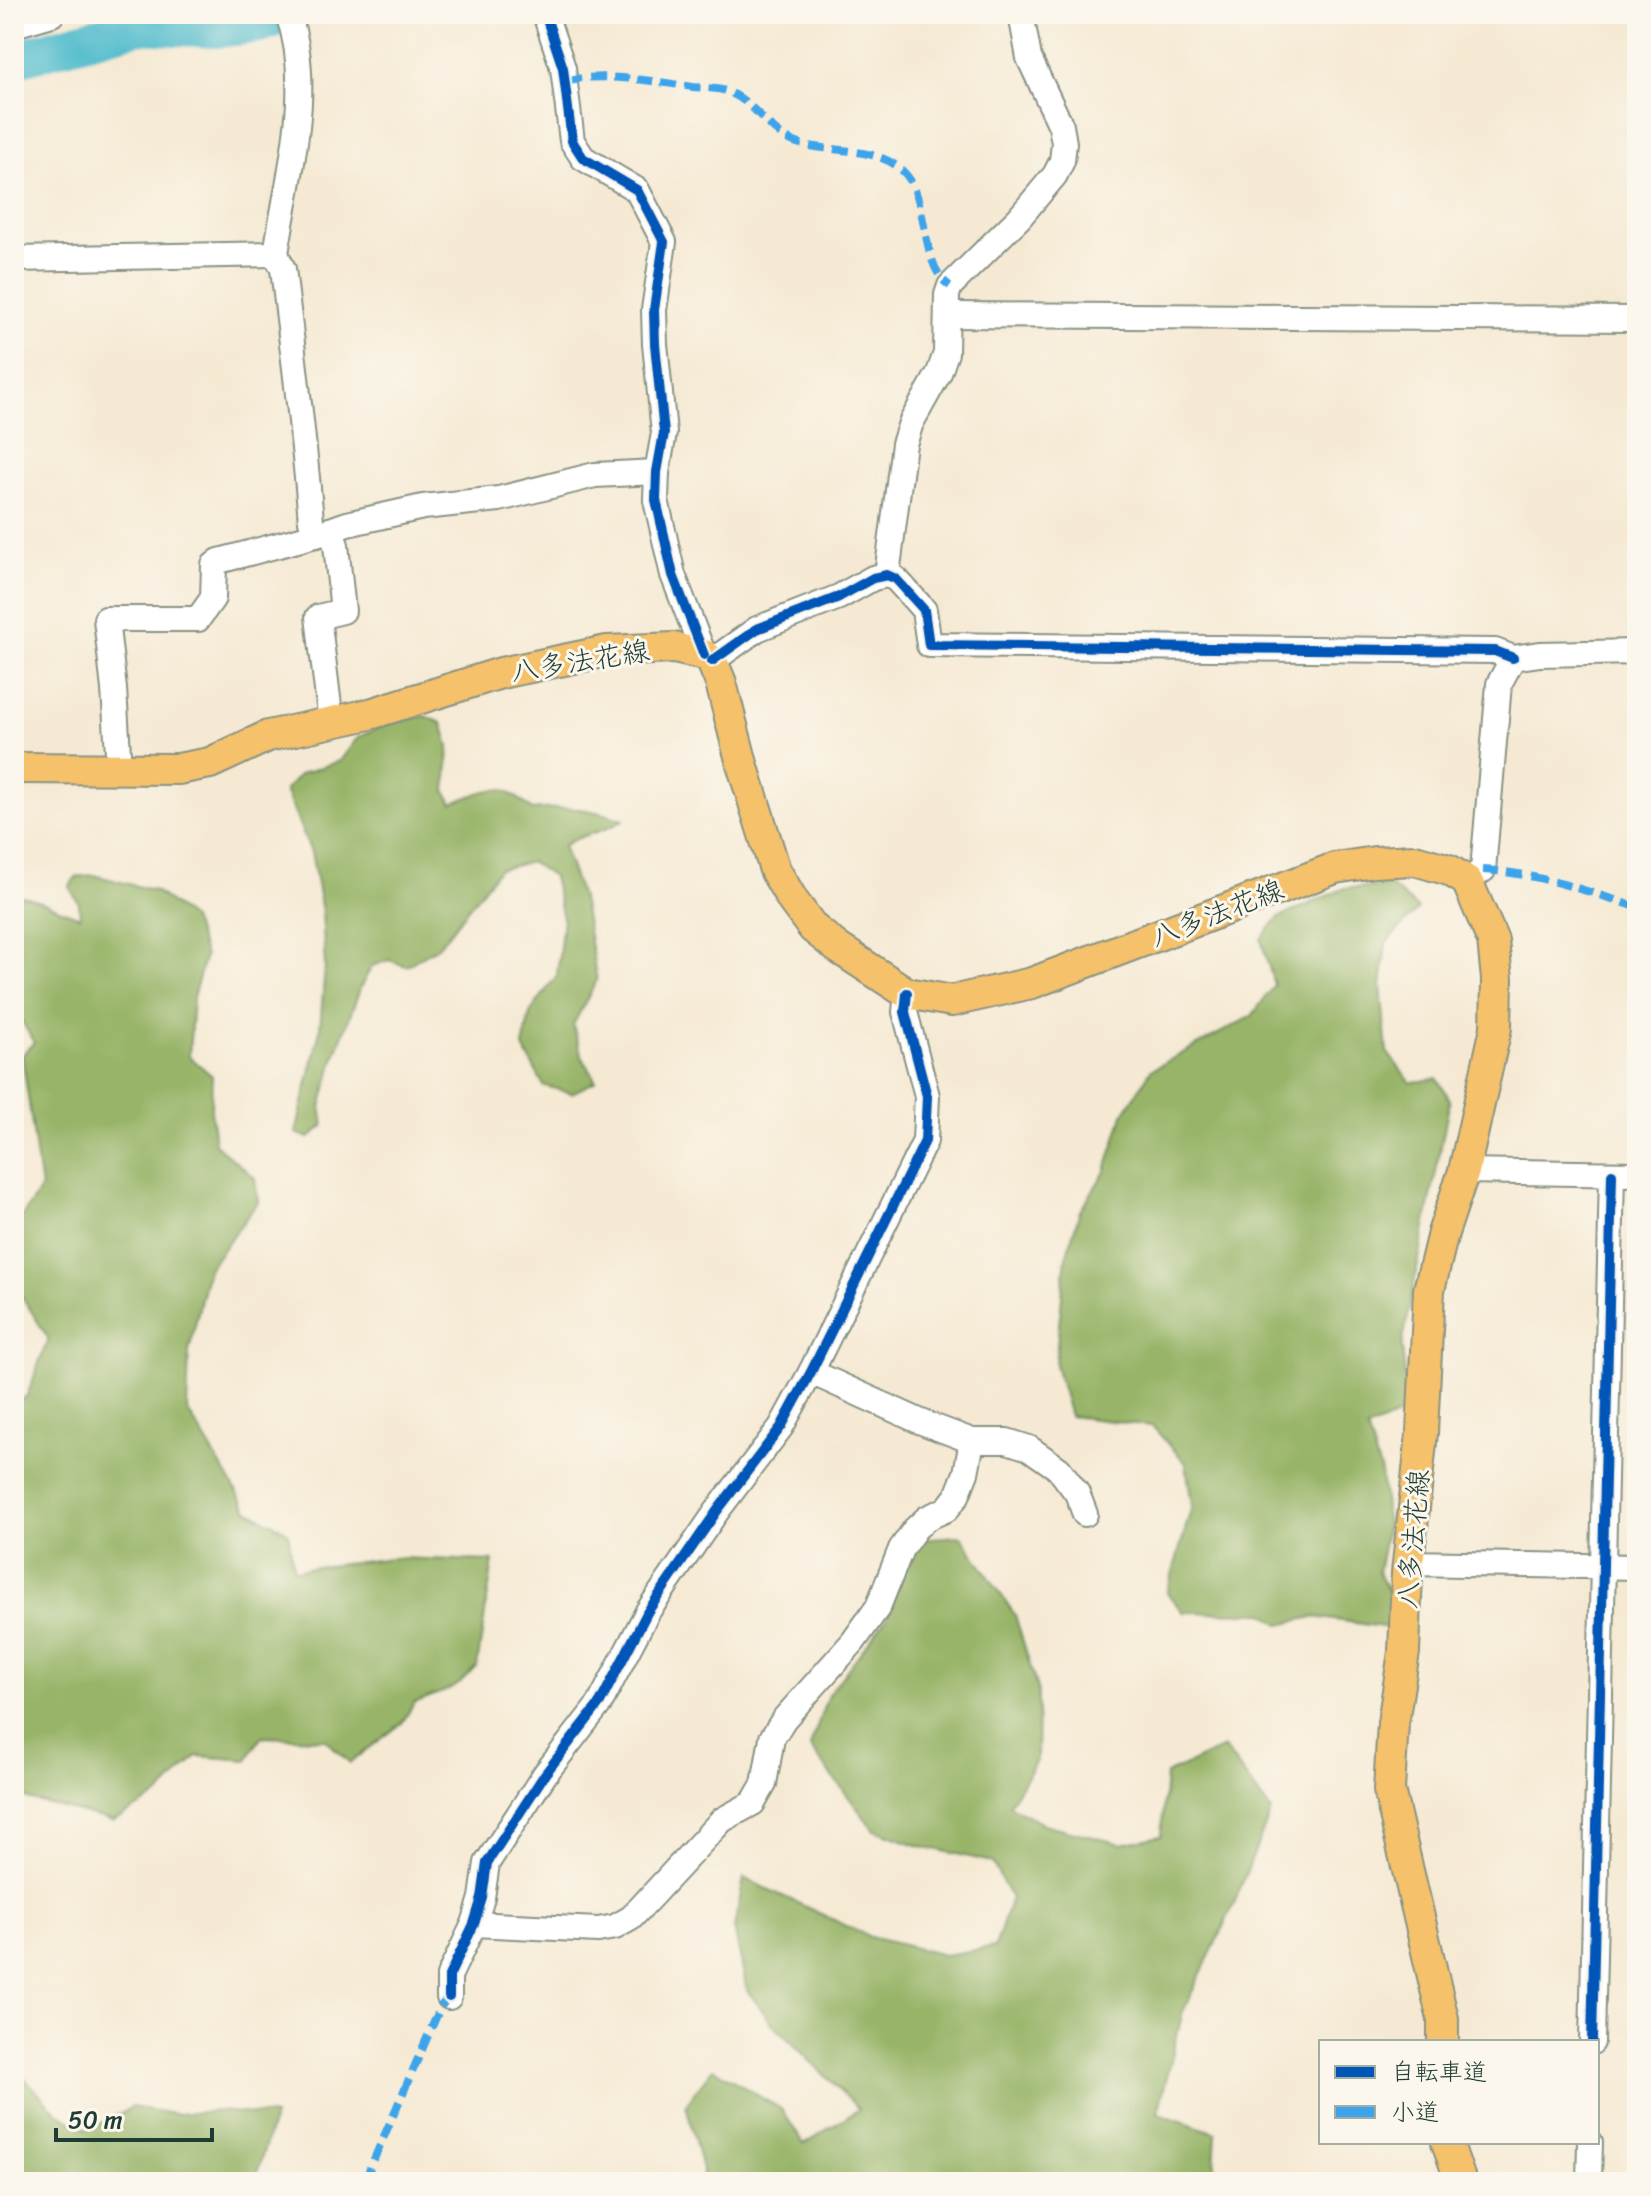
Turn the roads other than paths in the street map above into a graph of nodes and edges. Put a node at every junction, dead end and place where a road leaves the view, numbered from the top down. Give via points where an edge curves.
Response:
1 (52, 14) edge
2 (545, 14) edge
3 (1021, 14) edge
4 (290, 19) edge
5 (14, 25) edge
6 (276, 254) junction
7 (14, 259) edge
8 (948, 315) junction
9 (1637, 319) edge
10 (657, 472) junction
11 (323, 532) junction
12 (887, 575) junction
13 (1637, 652) edge
14 (708, 658) junction
15 (1513, 658) junction
16 (331, 722) junction
17 (14, 768) edge
18 (119, 769) junction
19 (1467, 881) junction
20 (907, 993) junction
21 (1464, 1171) junction
22 (1612, 1174) junction
23 (1637, 1174) edge
24 (811, 1372) junction
25 (972, 1441) junction
26 (1085, 1514) dead end
27 (1408, 1563) junction
28 (1603, 1566) junction
29 (1637, 1567) edge
30 (474, 1924) junction
31 (449, 1997) dead end
32 (1443, 2040) edge
33 (1592, 2040) edge
34 (1448, 2144) edge
35 (1590, 2144) edge
36 (1461, 2182) edge
37 (1589, 2182) edge

1 - 5 street
2 - 10 street via 563,68 572,141 583,158 637,190 664,242 654,310 664,433
3 - 8 street via 1029,58 1061,126 1062,161 1019,218 950,286
4 - 6 street via 298,77 296,142
6 - 7 street
6 - 11 street via 283,269 311,521
8 - 9 street
8 - 12 street via 943,363 904,444
10 - 11 street via 595,475
10 - 14 street via 656,500 673,575
11 - 16 street via 336,545 343,611 318,617
11 - 18 street via 219,561 214,565 213,598 198,619 106,619
12 - 14 street via 757,629
12 - 15 street via 924,610 929,645 1495,651
13 - 15 street
14 - 16 main road, 八多法花線 via 674,648 607,651 501,673
14 - 20 main road, 八多法花線 via 721,683 775,870 813,928
15 - 19 street via 1499,684 1483,870
16 - 18 main road, 八多法花線 via 268,736 210,763
17 - 18 main road, 八多法花線
19 - 20 main road, 八多法花線 via 1415,860 1335,868 1032,983 952,1001
19 - 21 main road, 八多法花線 via 1493,941 1497,1003
20 - 24 street via 905,1012 927,1096 925,1141
21 - 22 street
21 - 27 main road, 八多法花線 via 1429,1290
22 - 23 street
22 - 28 street
24 - 25 street
24 - 30 street via 781,1427 648,1611 600,1703 487,1863
25 - 26 street via 1007,1441 1029,1448 1059,1469
25 - 30 street via 957,1496 947,1509 915,1529 901,1549 878,1607 772,1738 764,1784 753,1803 722,1820 631,1918 615,1927
27 - 28 street
27 - 32 main road, 八多法花線 via 1389,1790 1443,2019
28 - 29 street
28 - 33 street
30 - 31 street via 449,1976
34 - 36 main road
35 - 37 street

